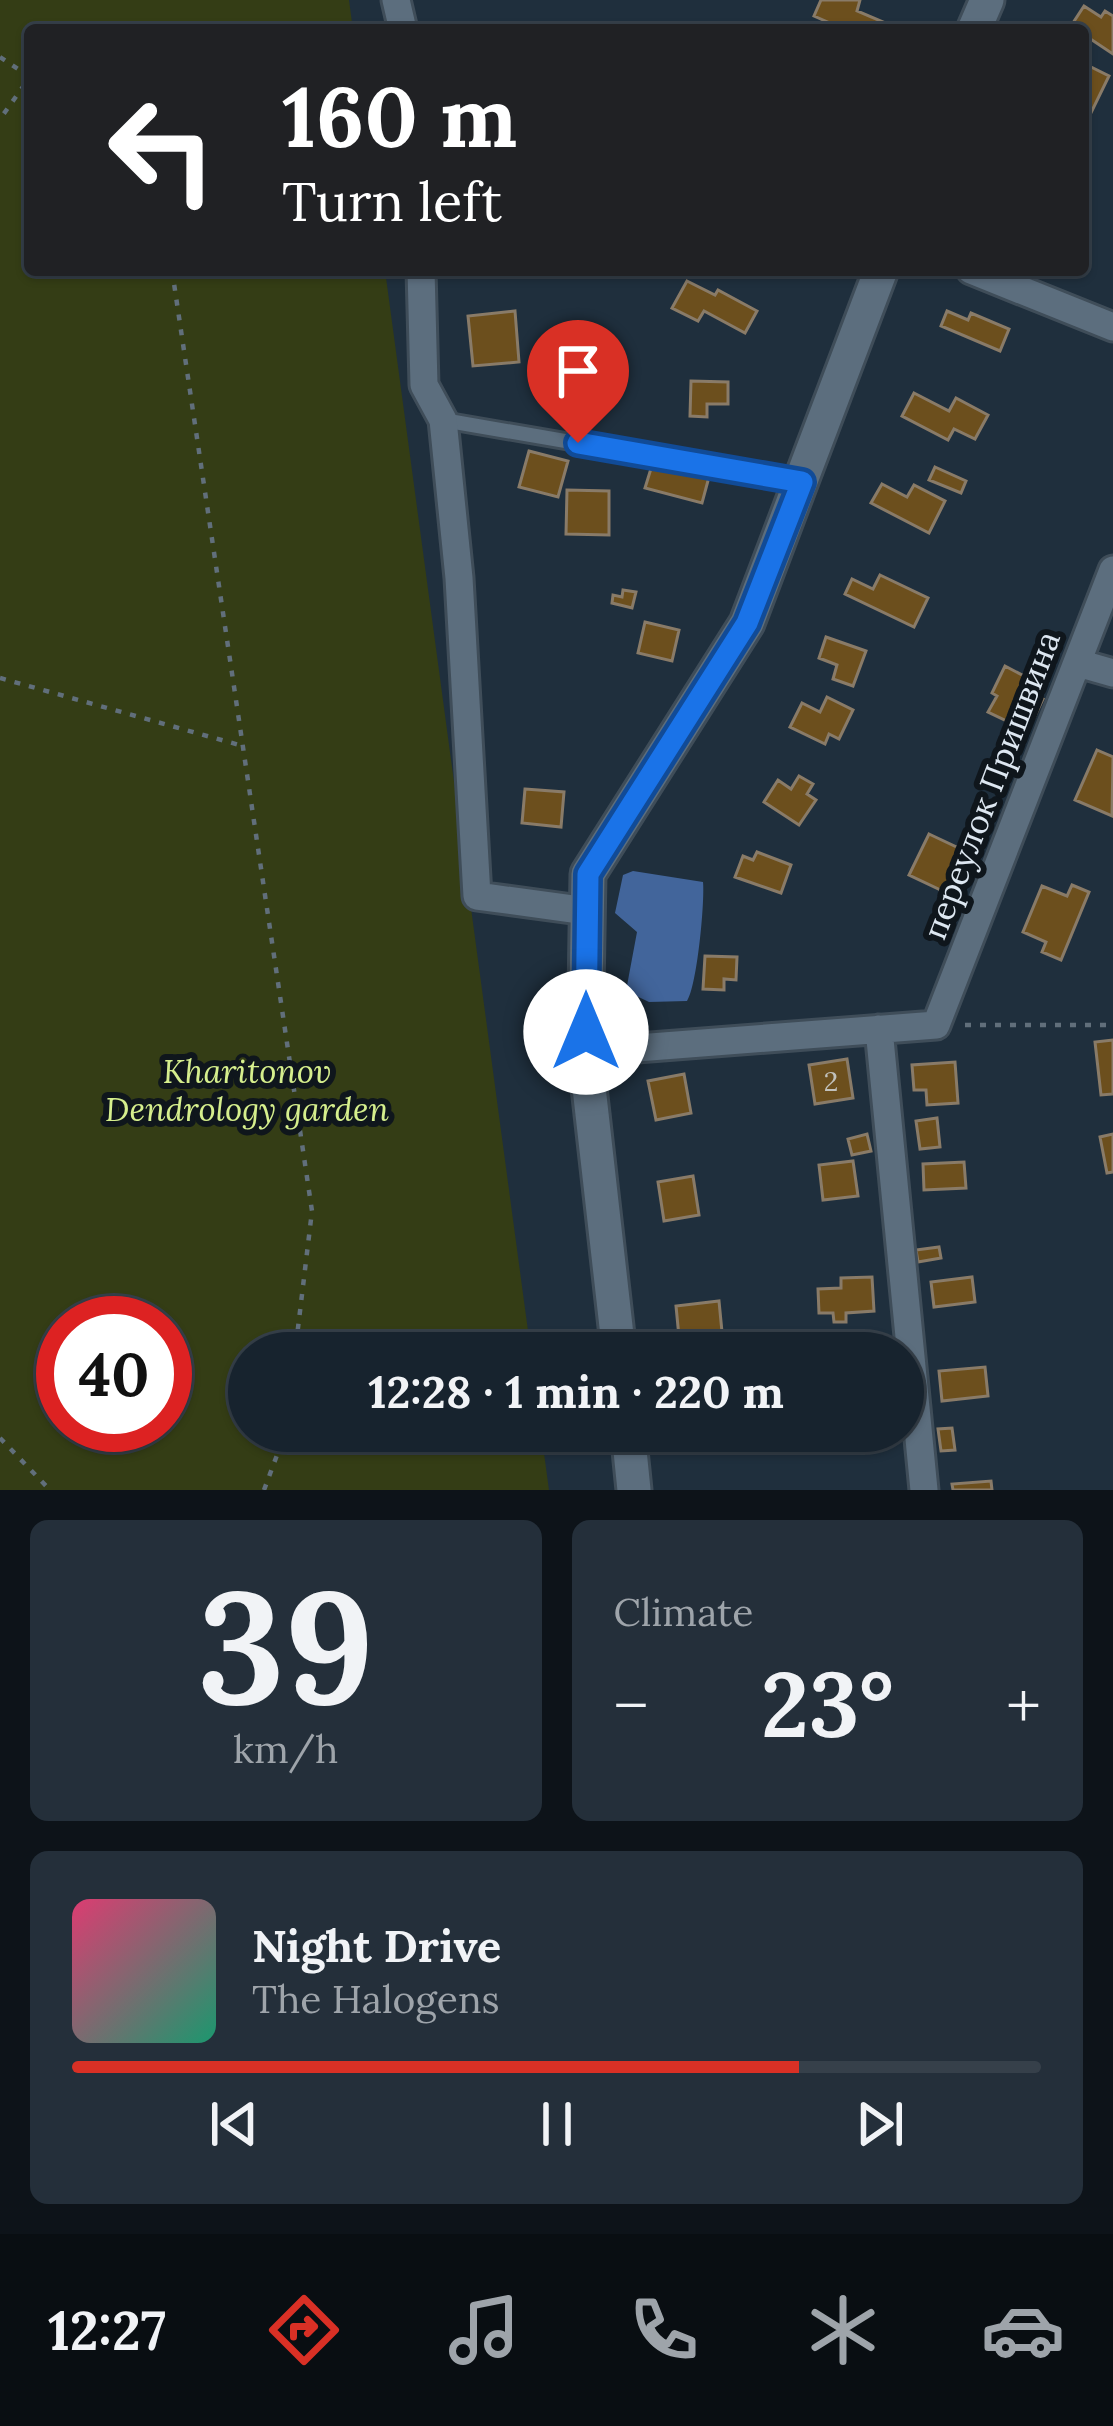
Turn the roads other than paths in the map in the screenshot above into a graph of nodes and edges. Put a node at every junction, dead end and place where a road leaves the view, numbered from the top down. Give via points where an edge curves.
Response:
1 (421, 276) edge
2 (879, 276) edge
3 (986, 276) edge
4 (1113, 327) edge
5 (443, 420) junction
6 (802, 482) junction
7 (1113, 570) edge
8 (1078, 663) junction
9 (1113, 673) edge
10 (587, 911) junction
11 (879, 1029) junction
12 (585, 1052) junction
13 (617, 1332) edge
14 (630, 1452) edge
15 (634, 1490) edge
16 (925, 1490) edge

1 - 5 street via 424,385
2 - 6 street
3 - 4 street
5 - 6 lane
5 - 10 street via 477,896
6 - 10 street via 747,623 588,874
7 - 8 street, переулок Пришвина
8 - 9 street
8 - 11 street, переулок Пришвина via 936,1025
10 - 12 street
11 - 12 street
11 - 16 street
12 - 13 street
14 - 15 street

